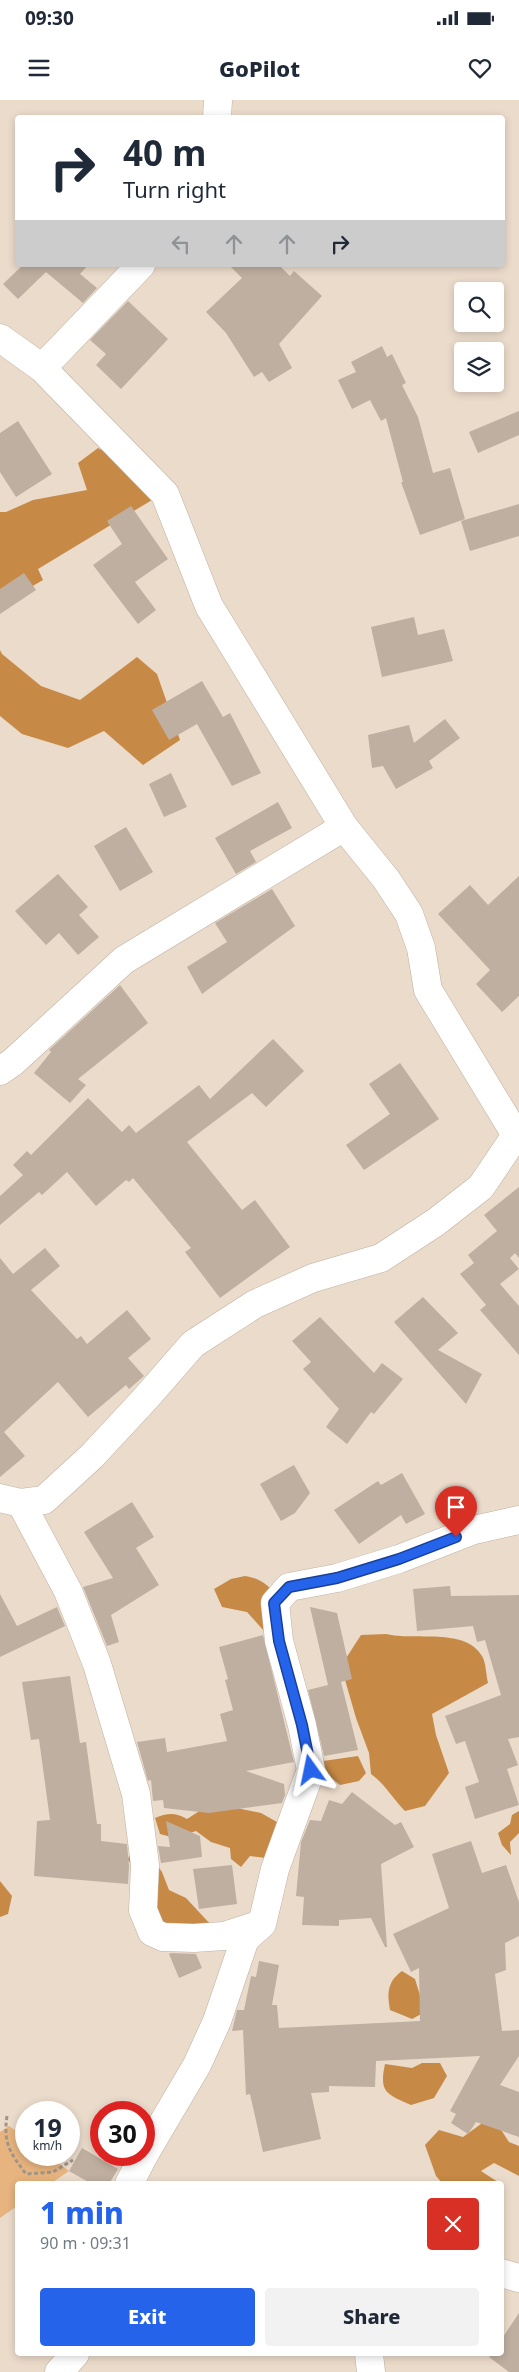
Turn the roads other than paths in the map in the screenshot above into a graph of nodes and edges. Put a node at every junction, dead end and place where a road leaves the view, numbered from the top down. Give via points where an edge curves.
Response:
1 (218, 100) edge
2 (217, 115) edge
3 (139, 267) edge
4 (0, 338) edge
5 (42, 368) junction
6 (344, 827) junction
7 (0, 1071) edge
8 (518, 1137) edge
9 (10, 1501) edge
10 (519, 1520) edge
11 (262, 1924) junction
12 (155, 2136) edge
13 (139, 2166) edge
14 (131, 2181) edge
15 (504, 2274) edge
16 (519, 2278) edge
17 (73, 2356) edge
18 (369, 2356) edge
19 (59, 2372) edge
20 (370, 2372) edge

1 - 2 street
3 - 5 street
4 - 5 street
5 - 6 street via 165,494 209,606
6 - 7 street via 124,960
6 - 8 street via 386,879 409,914 428,990
8 - 9 street via 482,1187 381,1258 314,1278 255,1304 194,1344 92,1456 44,1500
9 - 11 street via 68,1591 97,1664 136,1794 145,1865 143,1910 152,1932 163,1937 216,1936
10 - 11 street via 474,1530 399,1559 337,1578 289,1587 274,1603 279,1641 311,1770 275,1869
11 - 12 street via 245,1939 217,2021 197,2065
13 - 14 street
15 - 16 street
17 - 19 street
18 - 20 street

